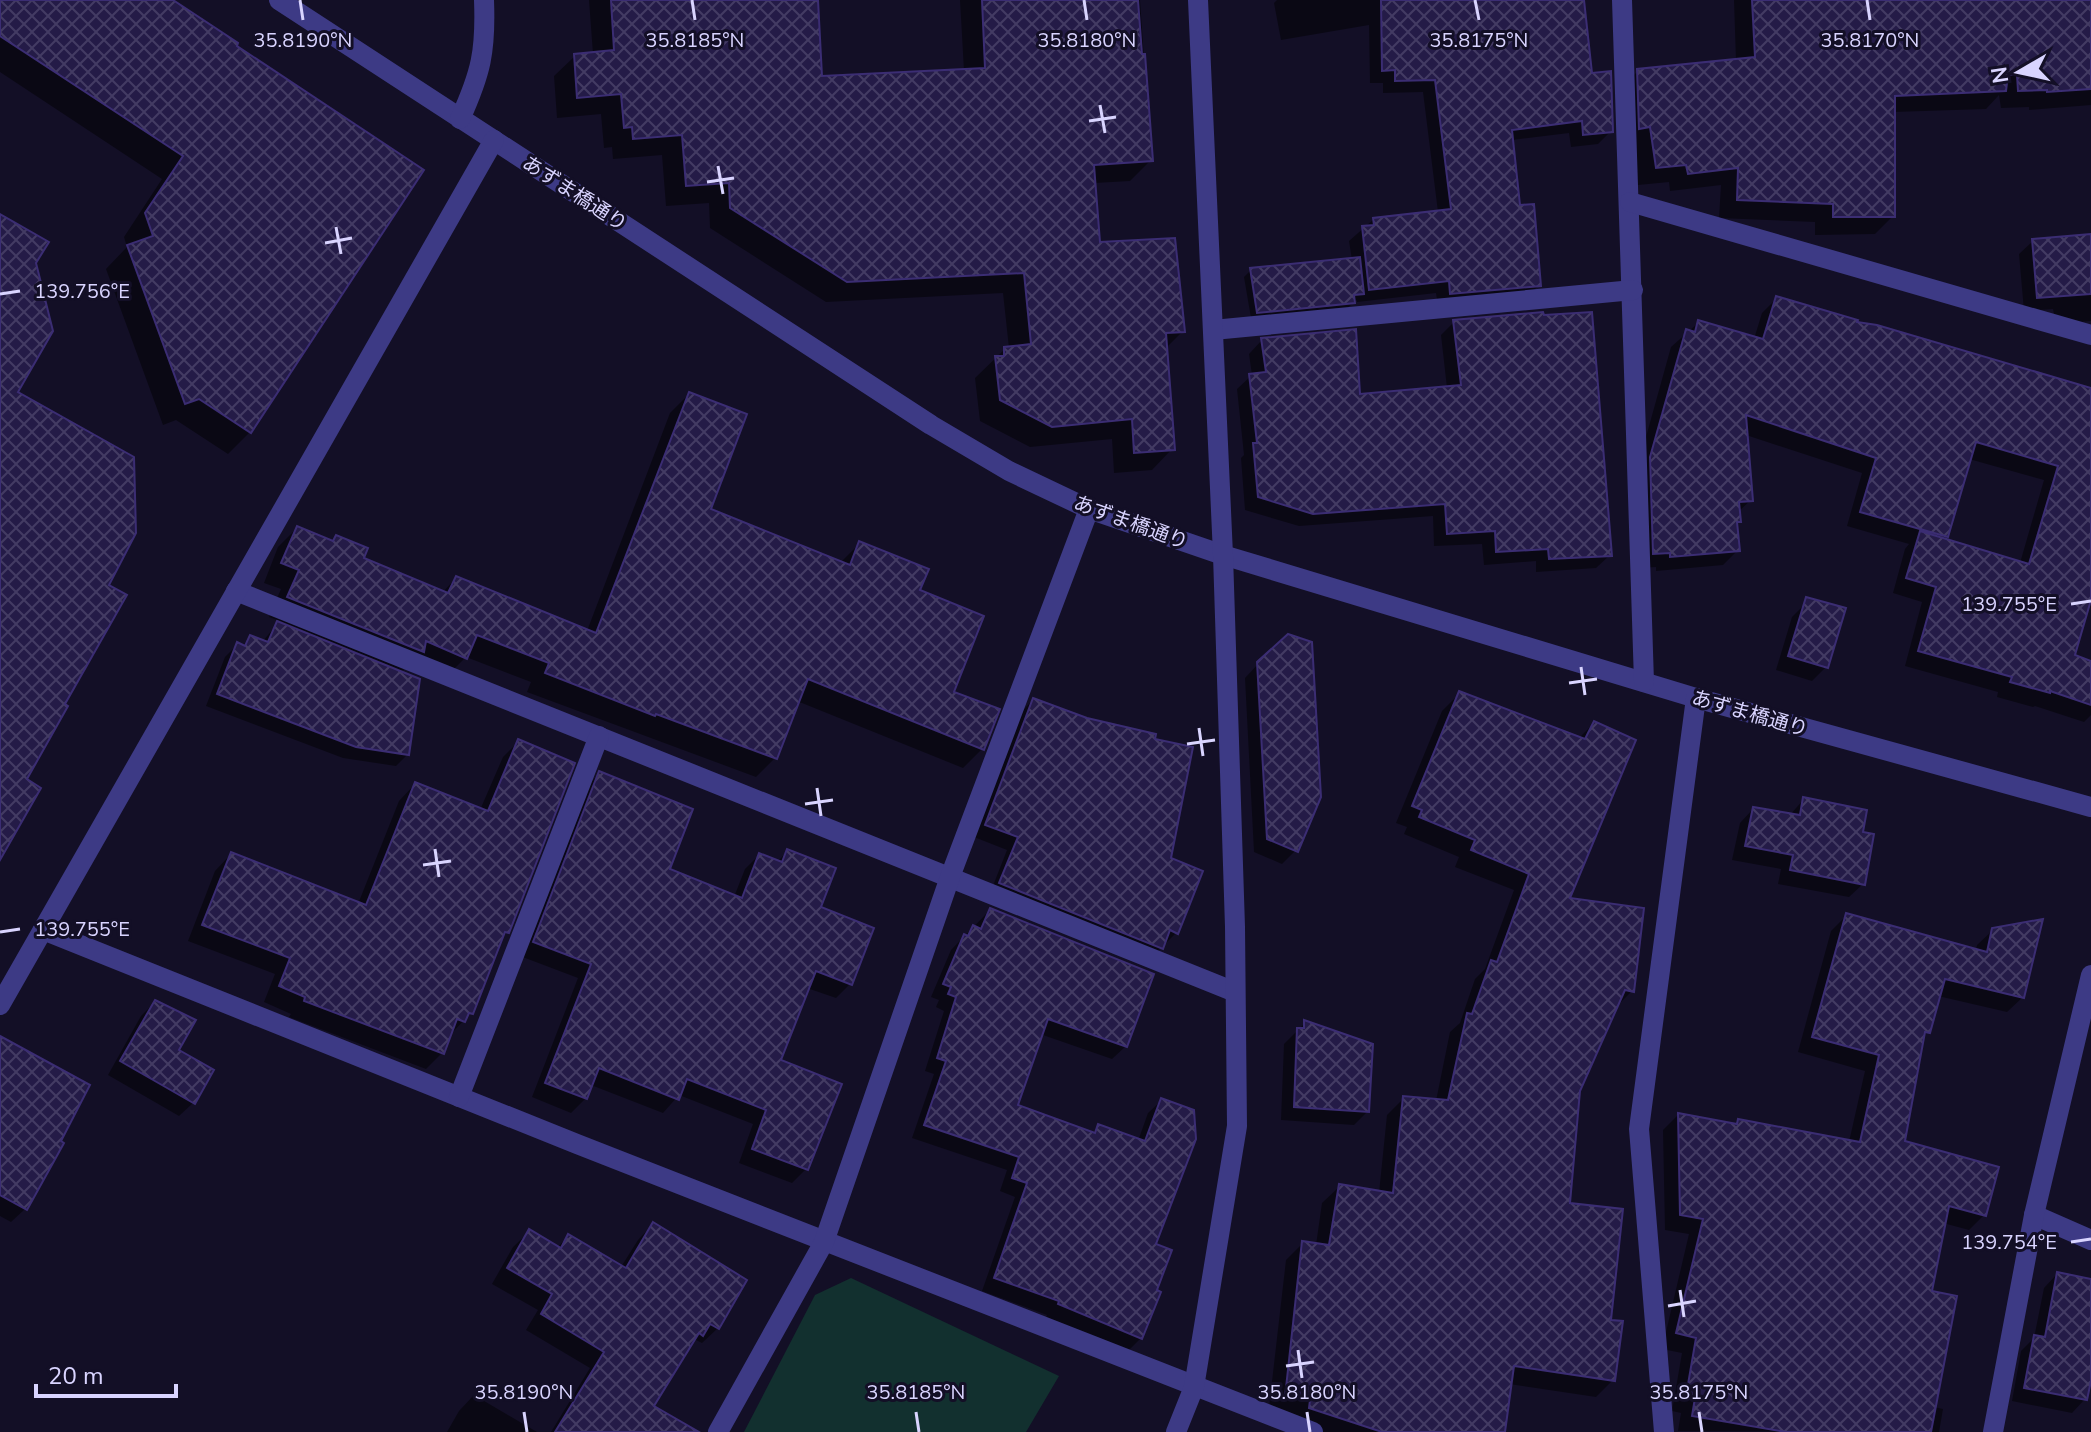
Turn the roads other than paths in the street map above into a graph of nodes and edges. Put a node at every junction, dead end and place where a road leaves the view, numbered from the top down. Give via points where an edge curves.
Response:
1 (279, 0) edge
2 (484, 0) edge
3 (1198, 0) edge
4 (1622, 0) edge
5 (460, 119) junction
6 (494, 140) junction
7 (1630, 202) junction
8 (1633, 290) junction
9 (1213, 330) junction
10 (2091, 335) edge
11 (1089, 509) junction
12 (1223, 555) junction
13 (236, 591) junction
14 (1644, 682) junction
15 (1696, 698) junction
16 (599, 736) junction
17 (2091, 807) edge
18 (950, 877) junction
19 (43, 930) junction
20 (2091, 975) edge
21 (1235, 992) junction
22 (0, 1005) edge
23 (459, 1097) junction
24 (2034, 1215) junction
25 (2091, 1240) edge
26 (824, 1242) junction
27 (1194, 1387) junction
28 (718, 1432) edge
29 (1176, 1432) edge
30 (1313, 1432) edge
31 (1664, 1432) edge
32 (1993, 1432) edge

1 - 5 street, あずま橋通り
2 - 5 street via 483,63
3 - 9 street
4 - 7 street
5 - 6 street, あずま橋通り
6 - 11 street, あずま橋通り via 931,425 1009,471
6 - 13 street
7 - 8 street
7 - 10 street
8 - 9 street
8 - 14 street
9 - 12 street
11 - 12 street, あずま橋通り
11 - 18 street
12 - 14 street, あずま橋通り
12 - 21 street
13 - 16 street
13 - 19 street
14 - 15 street, あずま橋通り
15 - 17 street, あずま橋通り
15 - 31 street via 1639,1129
16 - 18 street
16 - 23 street
18 - 21 street
18 - 26 street
19 - 22 street
19 - 23 street
20 - 24 street
21 - 27 street via 1237,1126
23 - 26 street
24 - 25 street
24 - 32 street
26 - 27 street
26 - 28 street
27 - 29 street
27 - 30 street

